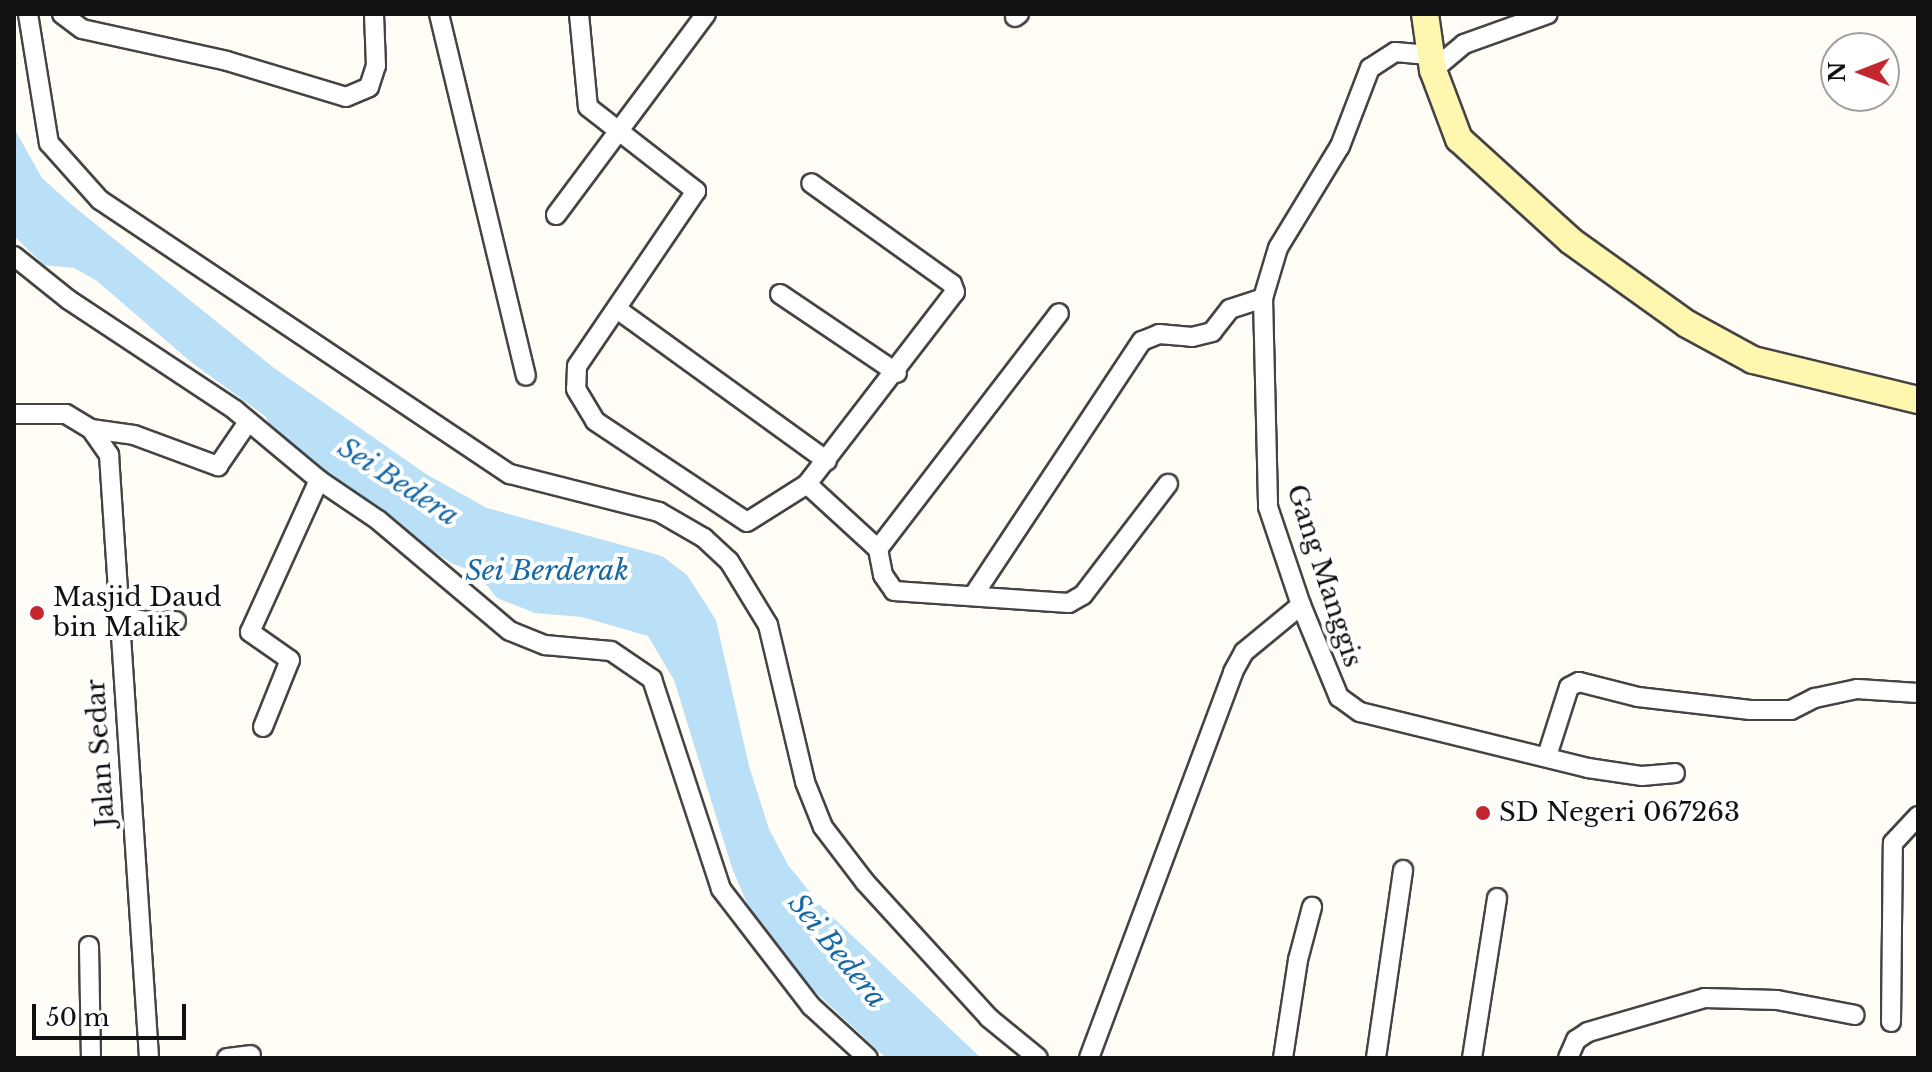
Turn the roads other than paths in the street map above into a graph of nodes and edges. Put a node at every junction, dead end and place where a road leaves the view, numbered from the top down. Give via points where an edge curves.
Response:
1 (28, 14) edge
2 (62, 14) edge
3 (374, 14) edge
4 (439, 14) edge
5 (579, 14) edge
6 (706, 14) edge
7 (1425, 14) edge
8 (1548, 14) edge
9 (1431, 62) junction
10 (620, 129) junction
11 (811, 183) dead end
12 (556, 215) dead end
13 (14, 256) edge
14 (780, 294) dead end
15 (1263, 298) junction
16 (617, 309) junction
17 (1059, 313) dead end
18 (897, 373) junction
19 (526, 376) dead end
20 (1918, 400) edge
21 (16, 420) edge
22 (248, 422) junction
23 (91, 429) junction
24 (827, 461) junction
25 (319, 480) junction
26 (807, 484) junction
27 (1168, 484) dead end
28 (878, 549) junction
29 (973, 596) junction
30 (1301, 605) junction
31 (117, 615) junction
32 (176, 621) dead end
33 (1918, 693) edge
34 (263, 727) dead end
35 (1547, 756) junction
36 (1675, 773) dead end
37 (1918, 816) edge
38 (1403, 870) dead end
39 (1497, 898) dead end
40 (1312, 907) dead end
41 (89, 946) dead end
42 (1855, 1015) dead end
43 (1891, 1022) dead end
44 (251, 1055) dead end
45 (91, 1058) edge
46 (149, 1058) edge
47 (227, 1058) edge
48 (868, 1058) edge
49 (1038, 1058) edge
50 (1089, 1058) edge
51 (1283, 1058) edge
52 (1376, 1058) edge
53 (1472, 1058) edge
54 (1568, 1058) edge

1 - 49 street via 49,143 100,200 510,474 659,512 704,538 729,561 768,625 805,782 823,827 865,882 989,1018
2 - 3 street via 82,29 227,61 346,97 369,87
4 - 19 street
5 - 10 street via 586,102
6 - 10 street
7 - 9 street
8 - 9 street via 1464,44
9 - 15 street, Gang Manggis via 1395,52 1370,68 1340,146 1278,248
9 - 20 street via 1459,139 1571,241 1687,324 1753,360
10 - 12 street
10 - 16 street via 696,191
11 - 18 street via 952,284 952,301
13 - 22 street via 69,300
14 - 18 street
15 - 29 street via 1230,309 1212,332 1192,337 1159,334 1142,341
15 - 30 street, Gang Manggis via 1268,507
16 - 24 street
16 - 26 street via 577,366 576,389 595,421 747,522
17 - 28 street
18 - 24 street
21 - 23 street via 66,414
22 - 23 street via 218,466 134,435
22 - 25 street
23 - 31 street, Jalan Sedar via 106,444
24 - 26 street
25 - 34 street via 250,632 290,660
25 - 48 street via 378,520 510,631 545,645 611,651 652,679 721,889 811,1006
26 - 28 street
27 - 29 street via 1076,601
28 - 29 street via 883,575 894,591
30 - 35 street, Gang Manggis via 1329,677 1350,707
30 - 50 street via 1244,652 1233,672
31 - 32 street via 154,623
31 - 46 street, Jalan Sedar
33 - 35 street via 1857,689 1815,698 1791,710 1750,710 1638,697 1579,682 1569,687
35 - 36 street, Gang Manggis via 1642,776
37 - 43 street via 1893,843
38 - 52 street
39 - 53 street
40 - 51 street
41 - 45 street
42 - 54 street via 1777,1000 1705,998 1588,1032 1576,1040
44 - 47 street

